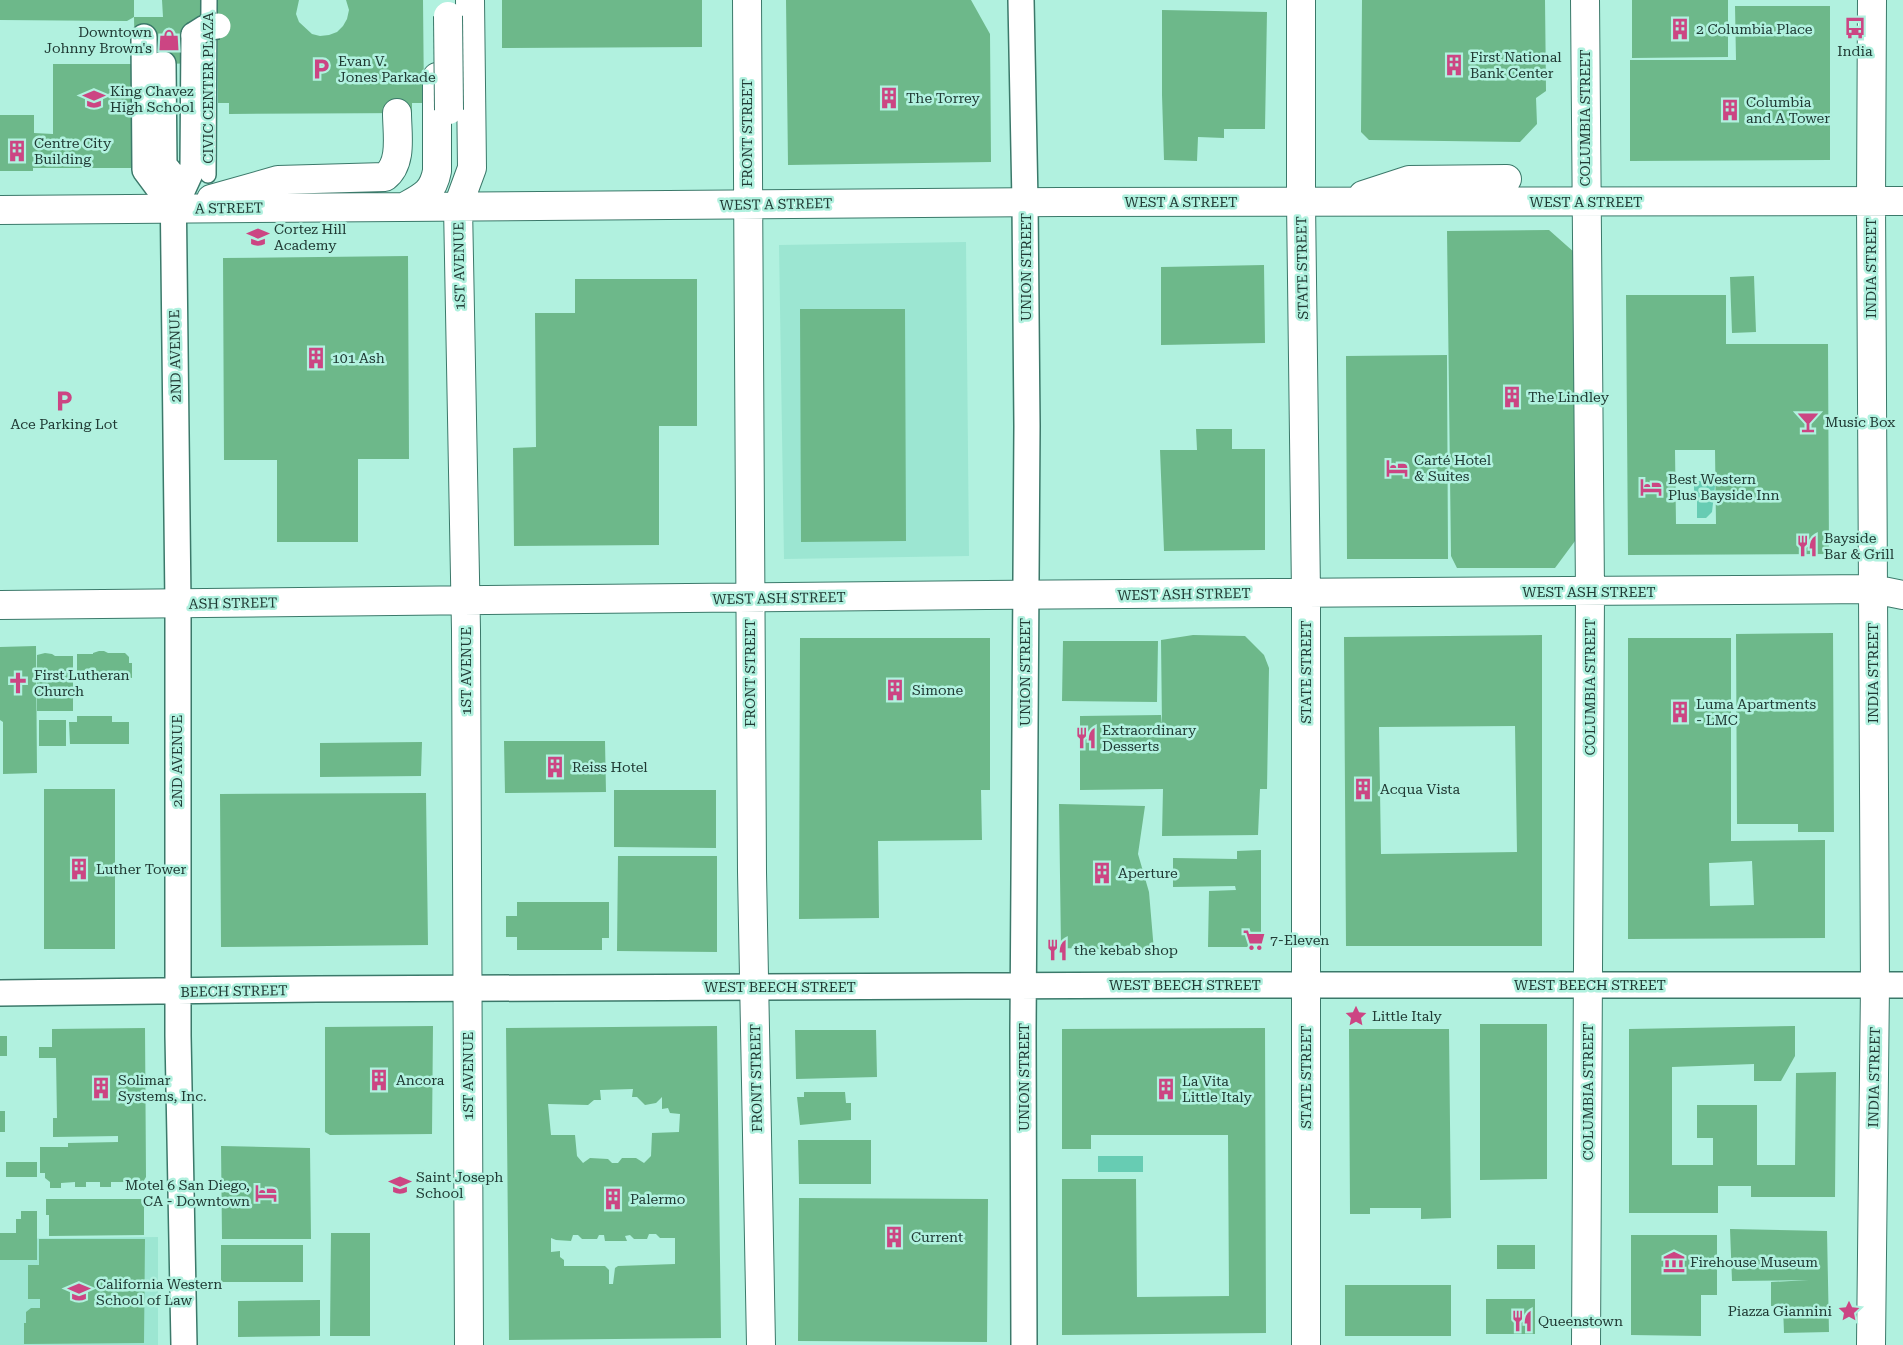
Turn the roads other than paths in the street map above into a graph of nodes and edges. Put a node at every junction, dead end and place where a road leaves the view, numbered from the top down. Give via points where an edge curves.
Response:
1 (209, 0) edge
2 (747, 0) edge
3 (1021, 0) edge
4 (1301, 0) edge
5 (1585, 0) edge
6 (1872, 0) edge
7 (462, 2) edge
8 (218, 26) dead end
9 (144, 37) dead end
10 (171, 64) dead end
11 (397, 113) dead end
12 (191, 173) junction
13 (1507, 179) dead end
14 (1871, 201) junction
15 (1903, 201) edge
16 (1025, 202) junction
17 (1301, 202) junction
18 (1342, 202) junction
19 (1586, 202) junction
20 (748, 204) junction
21 (458, 206) junction
22 (404, 207) junction
23 (174, 209) junction
24 (0, 210) edge
25 (1873, 589) junction
26 (1590, 592) junction
27 (1306, 593) junction
28 (1025, 595) junction
29 (1903, 595) edge
30 (750, 598) junction
31 (465, 600) junction
32 (178, 604) junction
33 (0, 605) edge
34 (1306, 985) junction
35 (1588, 985) junction
36 (1875, 985) junction
37 (1903, 985) edge
38 (1024, 986) junction
39 (754, 988) junction
40 (468, 989) junction
41 (178, 992) junction
42 (0, 993) edge
43 (184, 1345) edge
44 (469, 1345) edge
45 (761, 1345) edge
46 (1024, 1345) edge
47 (1306, 1345) edge
48 (1586, 1345) edge
49 (1871, 1345) edge

1 - 12 street, CIVIC CENTER PLAZA
2 - 20 main road, FRONT STREET
3 - 16 street, UNION STREET
4 - 17 main road, STATE STREET
5 - 19 main road, COLUMBIA STREET
6 - 14 main road, INDIA STREET
7 - 21 main road, bridge via 449,110 449,167
7 - 21 main road, 1ST AVENUE via 472,168
7 - 22 main road via 437,71 435,183 425,195
8 - 12 street, bridge via 205,28 194,36
9 - 23 street via 145,170
10 - 12 street via 179,165
11 - 23 main road via 396,159 392,172 385,177 278,180
12 - 23 street, 2ND AVENUE
13 - 18 main road via 1409,180
14 - 15 main road, WEST A STREET
14 - 19 main road, WEST A STREET
14 - 25 main road, INDIA STREET
16 - 17 main road, WEST A STREET
16 - 20 main road, WEST A STREET
16 - 28 street, UNION STREET
17 - 18 main road, WEST A STREET
17 - 27 main road, STATE STREET
18 - 19 main road, WEST A STREET
19 - 26 main road, COLUMBIA STREET
20 - 21 main road, WEST A STREET
20 - 30 main road, FRONT STREET
21 - 22 main road, A STREET
21 - 31 main road, 1ST AVENUE
22 - 23 main road, A STREET
23 - 24 main road, A STREET
23 - 32 street, 2ND AVENUE
25 - 26 main road, WEST ASH STREET
25 - 29 main road, WEST ASH STREET
25 - 36 main road, INDIA STREET
26 - 27 main road, WEST ASH STREET
26 - 35 main road, COLUMBIA STREET
27 - 28 main road, WEST ASH STREET
27 - 34 main road, STATE STREET
28 - 30 main road, WEST ASH STREET
28 - 38 street, UNION STREET
30 - 31 main road, WEST ASH STREET
30 - 39 main road, FRONT STREET
31 - 32 main road, ASH STREET
31 - 40 main road, 1ST AVENUE
32 - 33 main road, ASH STREET
32 - 41 street, 2ND AVENUE
34 - 35 street, WEST BEECH STREET
34 - 38 street, WEST BEECH STREET
34 - 47 main road, STATE STREET
35 - 36 street, WEST BEECH STREET
35 - 48 main road, COLUMBIA STREET
36 - 37 street, WEST BEECH STREET
36 - 49 main road, INDIA STREET
38 - 39 street, WEST BEECH STREET
38 - 46 street, UNION STREET
39 - 40 street, WEST BEECH STREET
39 - 45 main road, FRONT STREET
40 - 41 street, BEECH STREET
40 - 44 main road, 1ST AVENUE
41 - 42 street, BEECH STREET
41 - 43 street, 2ND AVENUE

